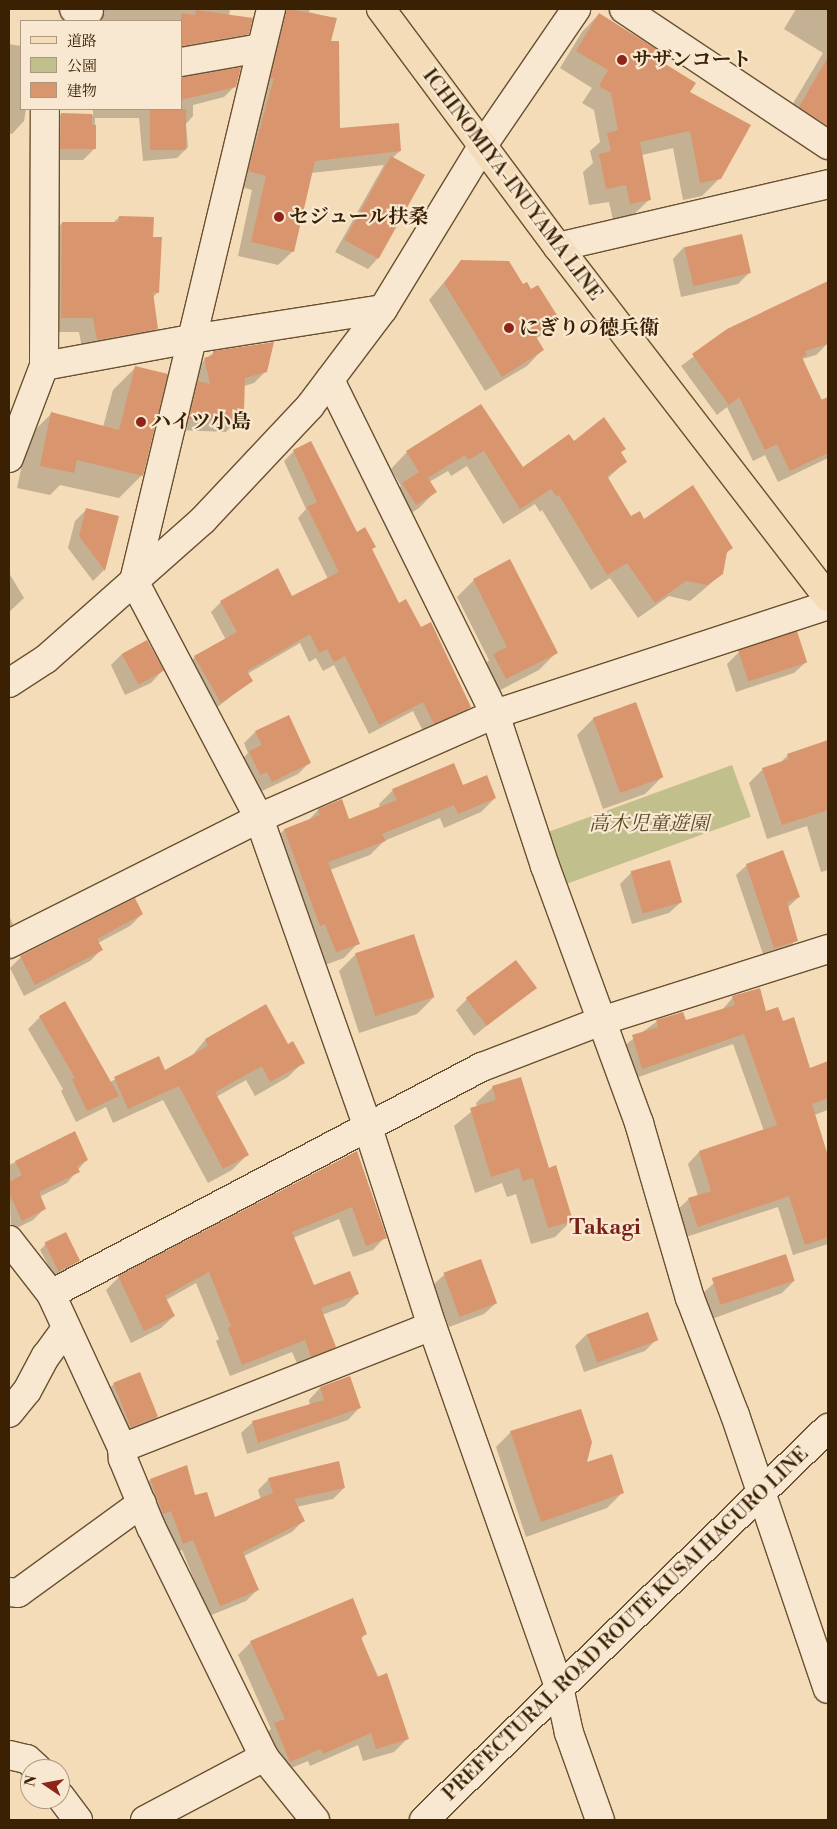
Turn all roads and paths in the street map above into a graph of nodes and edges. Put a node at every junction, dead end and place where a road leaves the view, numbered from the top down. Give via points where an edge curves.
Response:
1 (271, 9) edge
2 (380, 9) edge
3 (576, 9) edge
4 (624, 9) edge
5 (261, 48) junction
6 (182, 62) edge
7 (45, 110) edge
8 (483, 145) junction
9 (828, 145) edge
10 (828, 184) edge
11 (558, 247) junction
12 (383, 309) junction
13 (191, 339) junction
14 (44, 366) junction
15 (330, 380) junction
16 (9, 458) edge
17 (134, 581) junction
18 (828, 597) edge
19 (828, 605) edge
20 (9, 683) edge
21 (495, 714) junction
22 (259, 818) junction
23 (9, 944) edge
24 (828, 949) edge
25 (601, 1021) junction
26 (368, 1125) junction
27 (9, 1240) edge
28 (51, 1294) junction
29 (432, 1326) junction
30 (66, 1328) junction
31 (9, 1413) edge
32 (828, 1428) edge
33 (122, 1448) junction
34 (762, 1492) junction
35 (142, 1503) junction
36 (9, 1592) edge
37 (818, 1626) edge
38 (559, 1687) junction
39 (828, 1689) edge
40 (539, 1707) junction
41 (569, 1733) junction
42 (9, 1755) edge
43 (264, 1757) junction
44 (27, 1759) edge
45 (70, 1809) edge
46 (78, 1820) edge
47 (144, 1820) edge
48 (315, 1820) edge
49 (424, 1820) edge
50 (600, 1820) edge

1 - 5 street
2 - 8 main road, ICHINOMIYA-INUYAMA LINE
3 - 8 street
4 - 9 street
5 - 6 street
5 - 13 street
7 - 14 street
8 - 11 main road, ICHINOMIYA-INUYAMA LINE
8 - 12 street
10 - 11 street
11 - 18 main road, ICHINOMIYA-INUYAMA LINE
12 - 13 street
12 - 15 street
13 - 14 street
13 - 17 street
14 - 16 street
15 - 17 street via 310,406 203,520
15 - 21 street
17 - 20 street via 46,659
17 - 22 street
19 - 21 street
21 - 22 street
21 - 25 street
22 - 23 street
22 - 26 street
24 - 25 street
25 - 26 street via 482,1067
25 - 34 street via 639,1123 690,1298
26 - 28 street
26 - 29 street
27 - 28 street
28 - 30 street
29 - 33 street
29 - 38 street
30 - 31 street via 27,1391
30 - 33 street
32 - 34 street, PREFECTURAL ROAD ROUTE KUSAI HAGURO LINE
33 - 35 street via 123,1459
34 - 37 street
34 - 38 street, PREFECTURAL ROAD ROUTE KUSAI HAGURO LINE
35 - 36 street via 18,1594
35 - 43 street via 190,1609
37 - 39 street
38 - 40 street, PREFECTURAL ROAD ROUTE KUSAI HAGURO LINE
38 - 41 street
40 - 41 street
40 - 49 street, PREFECTURAL ROAD ROUTE KUSAI HAGURO LINE
41 - 50 street
42 - 44 street
43 - 47 street
43 - 48 street
45 - 46 street

